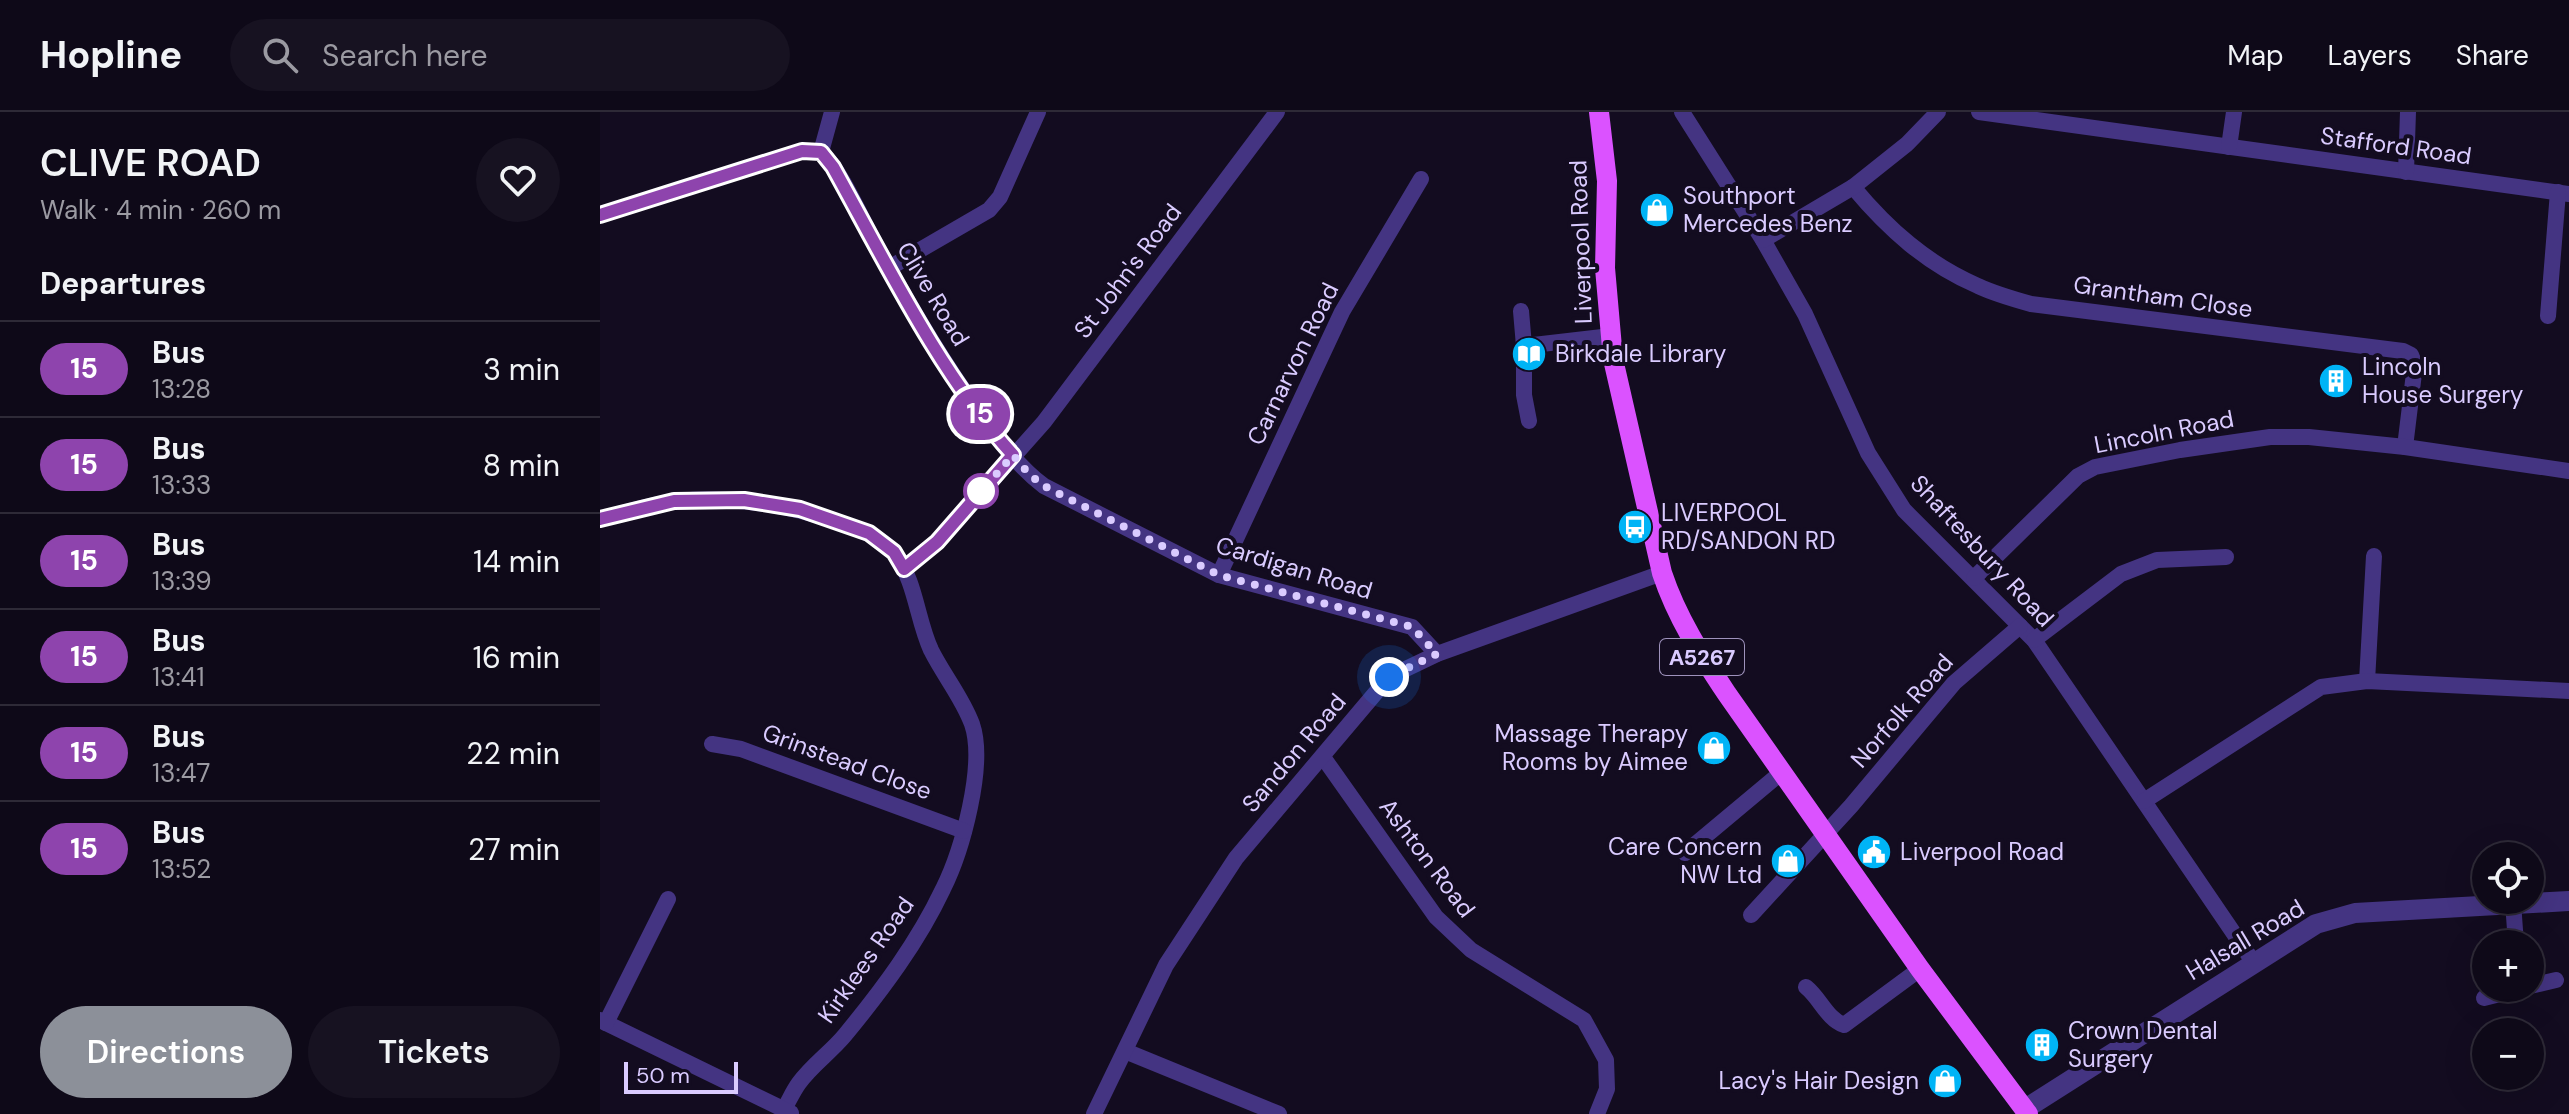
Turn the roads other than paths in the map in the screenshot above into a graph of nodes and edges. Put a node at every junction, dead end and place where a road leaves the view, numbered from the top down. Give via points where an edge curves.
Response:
1 (832, 112) edge
2 (1038, 112) edge
3 (1277, 112) edge
4 (1599, 112) edge
5 (1682, 112) edge
6 (1938, 112) edge
7 (1979, 112) edge
8 (2234, 112) edge
9 (2408, 112) edge
10 (2229, 147) junction
11 (821, 152) junction
12 (2406, 172) junction
13 (1421, 179) dead end
14 (1853, 187) junction
15 (2564, 193) edge
16 (600, 215) edge
17 (1763, 240) junction
18 (889, 268) junction
19 (1521, 311) dead end
20 (2548, 316) dead end
21 (1611, 336) junction
22 (1524, 346) junction
23 (1529, 421) dead end
24 (2405, 447) junction
25 (1013, 455) junction
26 (2569, 471) edge
27 (600, 519) edge
28 (2374, 556) dead end
29 (2226, 557) dead end
30 (904, 569) junction
31 (1662, 573) junction
32 (1219, 575) junction
33 (1974, 578) junction
34 (2020, 626) junction
35 (2034, 640) junction
36 (1437, 654) junction
37 (2367, 681) junction
38 (2569, 691) edge
39 (712, 744) dead end
40 (1323, 757) junction
41 (1782, 772) junction
42 (2144, 801) junction
43 (964, 831) junction
44 (1826, 834) junction
45 (1685, 853) dead end
46 (668, 899) dead end
47 (2544, 901) edge
48 (2569, 901) edge
49 (2472, 905) edge
50 (1751, 915) dead end
51 (2254, 963) junction
52 (1920, 969) junction
53 (2556, 980) dead end
54 (2544, 983) edge
55 (1806, 987) dead end
56 (603, 1021) edge
57 (1125, 1051) junction
58 (788, 1112) edge
59 (2024, 1112) edge
60 (1094, 1114) edge
61 (1279, 1114) edge
62 (1597, 1114) edge

1 - 11 street
2 - 18 street via 1000,197 989,210
3 - 25 street, St John's Road via 1044,422
4 - 21 main road, Liverpool Road / A5267 via 1607,181 1605,268
5 - 17 street, Shaftesbury Road
6 - 14 street
7 - 10 street, Stafford Road
8 - 10 street
9 - 12 street
10 - 12 street, Stafford Road
11 - 16 street via 802,151
11 - 18 street, Clive Road
12 - 15 street, Stafford Road
13 - 32 street, Carnarvon Road via 1342,312
14 - 17 street
14 - 24 street, Grantham Close via 1878,218 1926,258 1978,287 2031,304 2403,351 2415,365
15 - 20 street
17 - 33 street, Shaftesbury Road via 1805,314 1868,453 1904,510
18 - 25 street, Clive Road via 953,375
19 - 22 street
21 - 22 street
21 - 31 main road, Liverpool Road / A5267
22 - 23 street
24 - 26 street, Lincoln Road
24 - 33 street, Lincoln Road via 2270,437 2095,467 2078,476
25 - 30 street via 937,542
25 - 32 street, Cardigan Road via 1044,486
27 - 30 street via 674,501 744,500 800,509 869,533 894,552
28 - 37 street
29 - 35 street via 2157,560 2121,574
30 - 43 street, Kirklees Road via 931,650 974,728 972,794
31 - 36 street, Sandon Road
31 - 41 main road, Liverpool Road / A5267 via 1680,620
32 - 36 street, Cardigan Road via 1412,627
33 - 34 street, Shaftesbury Road
34 - 35 street, Shaftesbury Road
34 - 44 street, Norfolk Road via 1954,683
35 - 42 street, Shaftesbury Road
36 - 40 street, Sandon Road via 1389,677
37 - 38 street
37 - 42 street via 2321,687
39 - 43 street, Grinstead Close via 741,749
40 - 57 street, Sandon Road via 1236,858 1166,965
40 - 62 street, Ashton Road via 1436,917 1471,950 1584,1020 1606,1060 1607,1089
41 - 44 main road, Liverpool Road / A5267
41 - 45 street
42 - 51 street, Shaftesbury Road
43 - 58 street, Kirklees Road via 944,888 916,938 843,1037 799,1083
44 - 50 street, Norfolk Road
44 - 52 main road, Liverpool Road / A5267
46 - 56 street
47 - 48 street, Halsall Road
49 - 51 street, Halsall Road via 2355,913 2316,924
51 - 59 street, Halsall Road
52 - 55 street via 1844,1025 1834,1021
52 - 59 main road, Liverpool Road / A5267
53 - 54 street
56 - 58 street
57 - 60 street, Sandon Road
57 - 61 street

